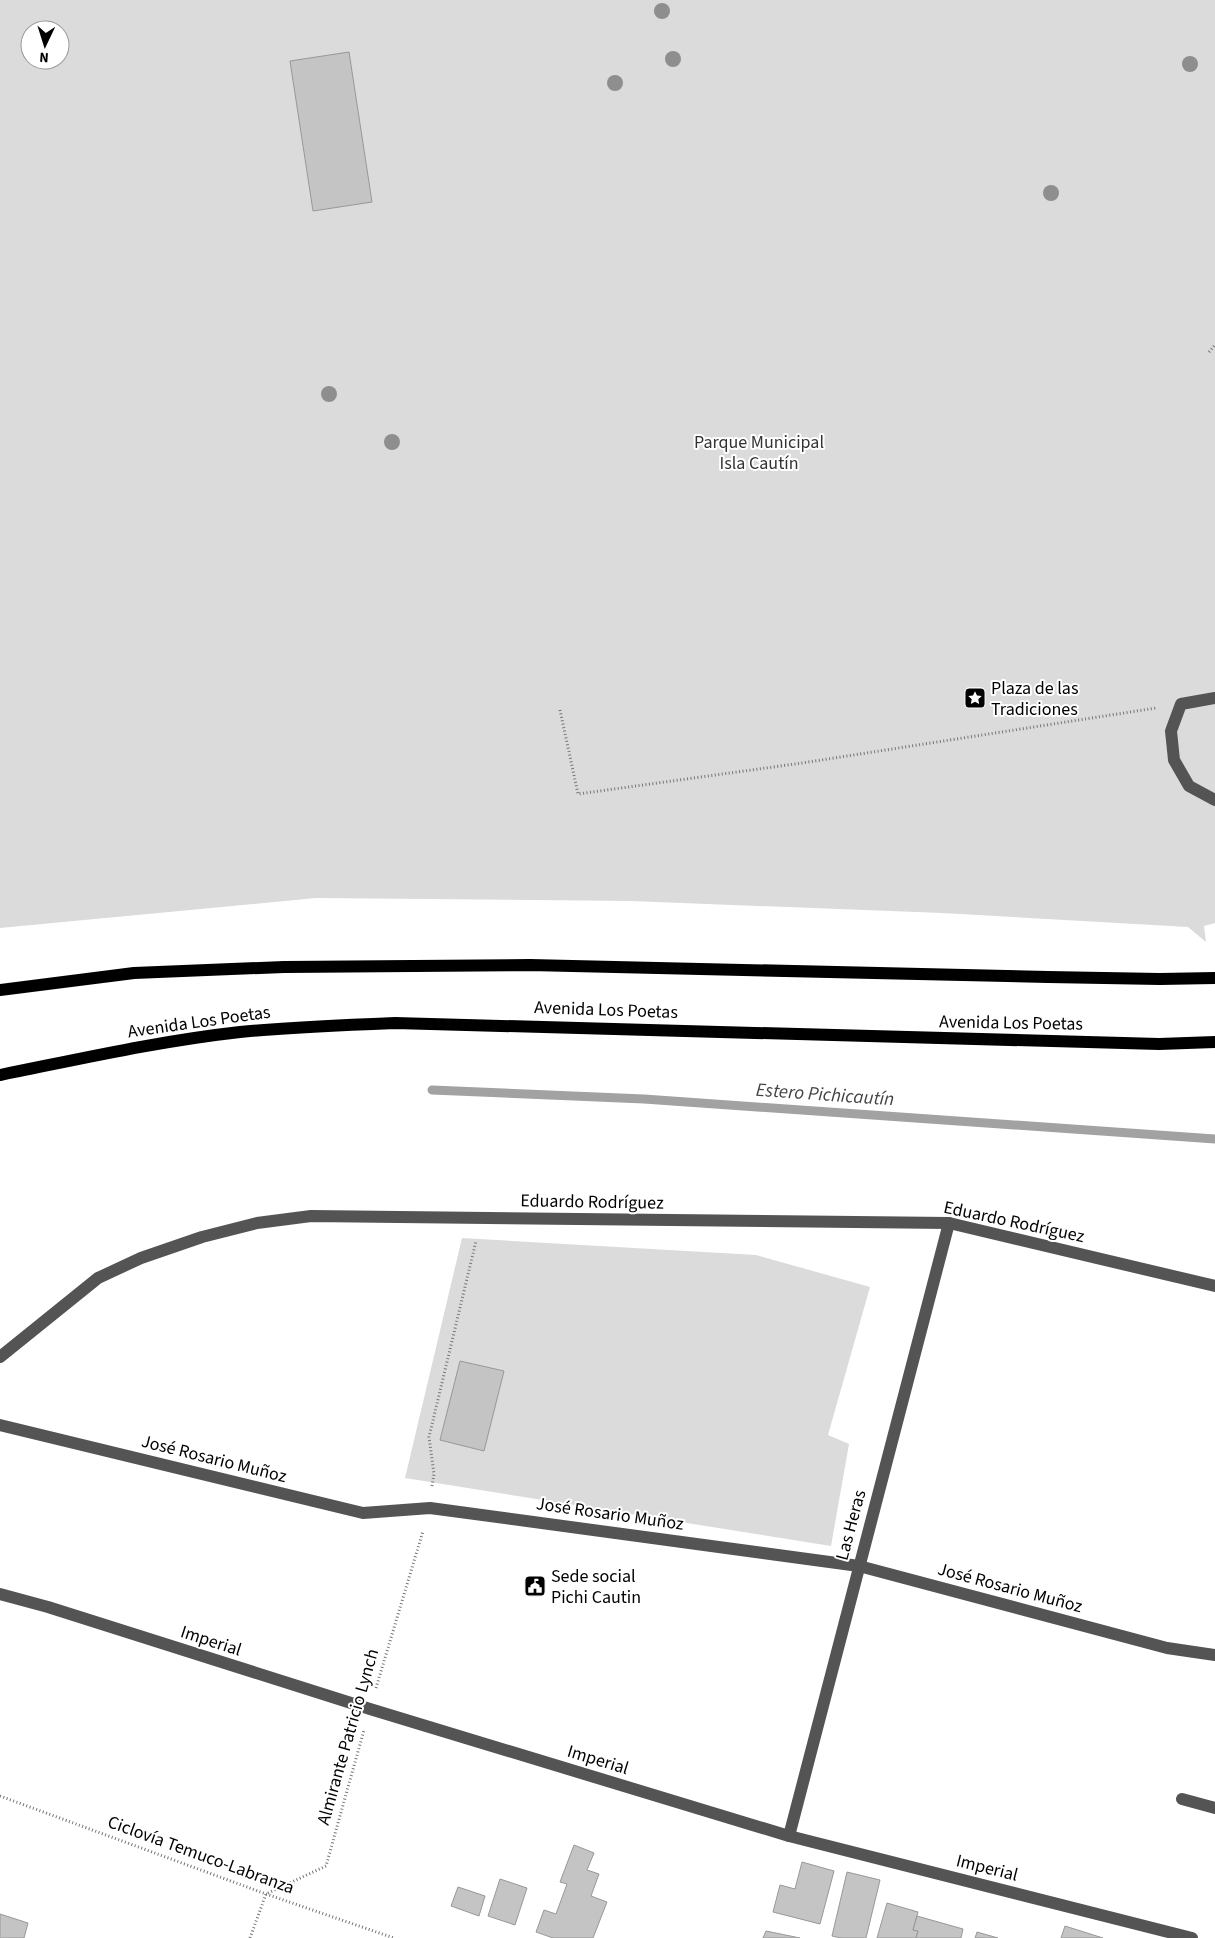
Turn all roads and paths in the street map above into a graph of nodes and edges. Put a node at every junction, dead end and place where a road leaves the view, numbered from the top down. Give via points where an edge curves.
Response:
1 (1215, 345) edge
2 (1209, 352) dead end
3 (1215, 698) edge
4 (1181, 704) junction
5 (560, 710) dead end
6 (1215, 800) edge
7 (1215, 978) edge
8 (0, 990) edge
9 (1215, 1042) edge
10 (0, 1075) edge
11 (482, 1218) junction
12 (949, 1223) junction
13 (1215, 1286) edge
14 (0, 1357) edge
15 (0, 1425) edge
16 (430, 1508) junction
17 (859, 1566) junction
18 (0, 1594) edge
19 (1215, 1655) edge
20 (370, 1709) junction
21 (0, 1796) edge
22 (1182, 1799) dead end
23 (1215, 1808) edge
24 (789, 1836) junction
25 (266, 1894) junction
26 (250, 1938) edge
27 (394, 1938) edge
28 (1192, 1938) edge

1 - 2 path
3 - 4 street
4 - 5 path via 578,794
4 - 6 street via 1170,731 1174,760 1189,786
7 - 8 main road via 530,965 284,967 134,973
9 - 10 main road, Avenida Los Poetas via 1159,1044 395,1023 229,1034 104,1053
11 - 12 street, Eduardo Rodríguez
11 - 14 street, Eduardo Rodríguez via 311,1216 257,1223 202,1237 98,1278
11 - 16 path, Almirante Patricio Lynch via 429,1437 434,1474
12 - 13 street, Eduardo Rodríguez
12 - 17 street, Las Heras
15 - 16 street, José Rosario Muñoz via 363,1513
16 - 17 street, José Rosario Muñoz
16 - 20 path, Almirante Patricio Lynch
17 - 19 street, José Rosario Muñoz via 1168,1648
17 - 24 street, Las Heras
18 - 20 street, Imperial
20 - 24 street, Imperial
20 - 25 path, Almirante Patricio Lynch via 326,1866
21 - 25 path, Ciclovía Temuco-Labranza
22 - 23 street
24 - 28 street, Imperial
25 - 26 path
25 - 27 path, Ciclovía Temuco-Labranza

